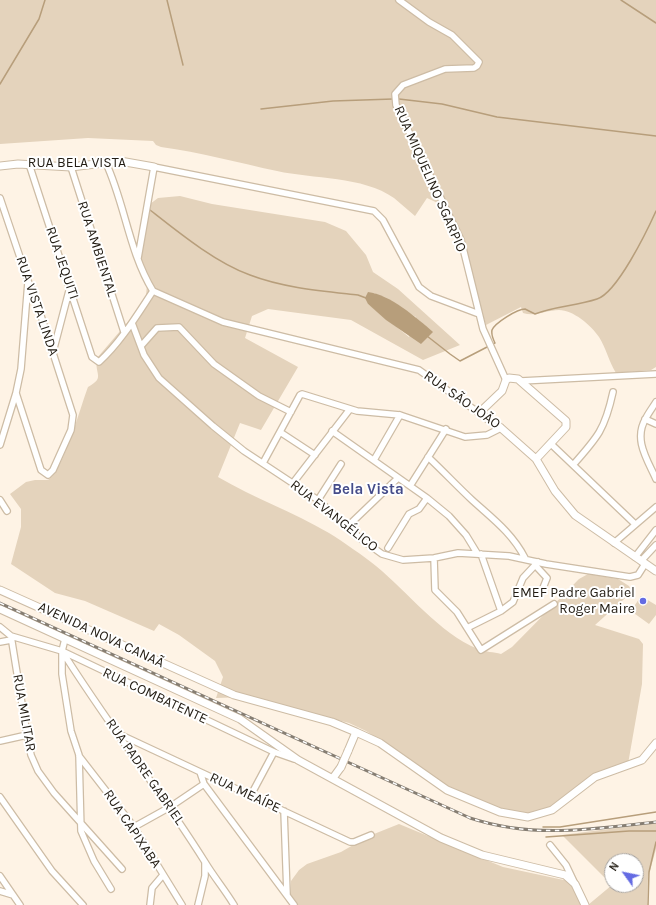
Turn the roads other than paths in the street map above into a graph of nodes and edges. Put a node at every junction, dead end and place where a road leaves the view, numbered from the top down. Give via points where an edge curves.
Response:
1 (399, 0) edge
2 (106, 163) junction
3 (29, 164) junction
4 (0, 166) edge
5 (71, 166) junction
6 (154, 167) junction
7 (0, 198) edge
8 (138, 258) junction
9 (28, 281) junction
10 (70, 286) junction
11 (153, 291) junction
12 (479, 314) junction
13 (132, 323) junction
14 (124, 332) junction
15 (141, 346) junction
16 (53, 352) junction
17 (656, 374) edge
18 (506, 380) junction
19 (521, 381) junction
20 (16, 392) junction
21 (613, 392) dead end
22 (656, 402) edge
23 (350, 410) junction
24 (291, 412) junction
25 (479, 413) junction
26 (400, 415) junction
27 (645, 418) junction
28 (656, 424) edge
29 (501, 428) junction
30 (446, 429) junction
31 (332, 431) junction
32 (280, 432) junction
33 (551, 444) junction
34 (0, 445) edge
35 (315, 455) junction
36 (428, 457) junction
37 (536, 459) junction
38 (374, 460) junction
39 (263, 463) junction
40 (341, 464) dead end
41 (573, 465) junction
42 (398, 478) junction
43 (656, 479) edge
44 (293, 483) junction
45 (410, 486) junction
46 (427, 498) junction
47 (0, 500) edge
48 (318, 500) junction
49 (656, 507) edge
50 (7, 511) dead end
51 (635, 524) junction
52 (348, 526) junction
53 (656, 530) edge
54 (614, 543) junction
55 (656, 545) edge
56 (388, 548) dead end
57 (479, 554) junction
58 (434, 558) junction
59 (525, 558) junction
60 (640, 561) junction
61 (537, 563) junction
62 (656, 571) edge
63 (543, 588) dead end
64 (0, 590) edge
65 (554, 604) dead end
66 (0, 609) edge
67 (501, 610) junction
68 (0, 627) edge
69 (467, 628) junction
70 (11, 638) junction
71 (65, 639) junction
72 (0, 642) edge
73 (62, 651) junction
74 (356, 732) junction
75 (119, 734) junction
76 (27, 735) junction
77 (0, 741) edge
78 (656, 743) edge
79 (274, 752) junction
80 (79, 755) junction
81 (298, 760) junction
82 (200, 772) junction
83 (333, 778) junction
84 (204, 784) junction
85 (252, 795) junction
86 (0, 797) edge
87 (170, 807) junction
88 (284, 811) junction
89 (81, 822) junction
90 (134, 827) junction
91 (371, 835) dead end
92 (550, 845) dead end
93 (205, 863) junction
94 (122, 869) dead end
95 (163, 875) junction
96 (0, 876) edge
97 (575, 884) junction
98 (111, 889) dead end
99 (0, 890) edge
100 (287, 894) junction
101 (13, 895) junction
102 (20, 905) edge
103 (83, 905) edge
104 (150, 905) edge
105 (182, 905) edge
106 (198, 905) edge
107 (234, 905) edge
108 (294, 905) edge
109 (585, 905) edge

1 - 12 street, RUA MIQUELINO SGARPIO via 424,19 452,35 479,62 474,68 445,69 403,85 394,98 461,240
2 - 5 street, RUA BELA VISTA
2 - 6 street, RUA BELA VISTA via 120,161
2 - 8 street
3 - 4 street, RUA BELA VISTA
3 - 5 street, RUA BELA VISTA
3 - 10 street, RUA JEQUITI
5 - 14 street, RUA AMBIENTAL
6 - 8 street
6 - 12 street via 374,211 383,220 419,287 431,296
7 - 9 street, RUA VISTA LINDA
8 - 11 street
9 - 16 street, RUA VISTA LINDA
9 - 20 street via 21,369
10 - 14 street, RUA JEQUITI via 92,357 96,361 101,360
10 - 16 street
11 - 13 street
11 - 25 street, RUA SÃO JOÃO via 223,322 419,370
12 - 18 street, RUA MIQUELINO SGARPIO
13 - 14 street
13 - 15 street, RUA EVANGÉLICO
15 - 24 street via 157,328 179,328 214,364 259,396
15 - 39 street, RUA EVANGÉLICO via 148,363 159,378 213,426
16 - 20 street, RUA VISTA LINDA via 73,415 71,430 53,470 48,475 41,470
17 - 19 street
18 - 19 street via 512,377
18 - 25 street via 502,391
19 - 33 street via 566,421 566,426
20 - 34 street
21 - 41 street via 602,430
22 - 27 street
23 - 24 street via 304,394 300,395
23 - 26 street
23 - 31 street
24 - 32 street
25 - 29 street, RUA SÃO JOÃO
26 - 30 street
26 - 38 street
27 - 28 street
27 - 43 street via 639,436 640,443
29 - 30 street via 487,435 470,438
29 - 37 street, RUA SÃO JOÃO
30 - 36 street
31 - 35 street
31 - 38 street
32 - 35 street
32 - 39 street
33 - 37 street
33 - 41 street
35 - 44 street
36 - 45 street
36 - 59 street via 505,528
37 - 54 street, RUA SÃO JOÃO via 564,503 584,522
38 - 42 street
39 - 44 street, RUA EVANGÉLICO
40 - 48 street
41 - 51 street
42 - 45 street
42 - 52 street
44 - 48 street, RUA EVANGÉLICO
45 - 46 street
46 - 56 street via 419,509 409,514
46 - 57 street via 460,527
47 - 50 street
48 - 52 street, RUA EVANGÉLICO
49 - 51 street
51 - 54 street
52 - 58 street, RUA EVANGÉLICO via 382,554 402,560
53 - 60 street
54 - 60 street, RUA SÃO JOÃO
55 - 60 street
57 - 58 street, RUA EVANGÉLICO via 458,553
57 - 59 street, RUA EVANGÉLICO
57 - 67 street
58 - 69 street via 435,590 453,607
59 - 61 street, RUA EVANGÉLICO
60 - 61 street, RUA EVANGÉLICO via 638,575 630,577
60 - 62 street, RUA SÃO JOÃO
61 - 63 street via 547,578
61 - 67 street via 523,578 513,602
64 - 74 street, AVENIDA NOVA CANAÃ via 201,682 253,701 332,722
65 - 69 street via 483,650 478,648
66 - 71 street
67 - 69 street
68 - 70 street
70 - 72 street
70 - 73 street, RUA COMBATENTE
70 - 76 street, RUA MILITAR
71 - 73 street
71 - 81 street via 240,719
73 - 75 street, RUA PADRE GABRIEL
73 - 79 street, RUA COMBATENTE
73 - 80 street via 62,674 71,731
74 - 78 street, AVENIDA NOVA CANAÃ via 380,744 447,790 500,812 528,817 552,810 595,777 642,760
74 - 83 street, bridge via 341,767
75 - 82 street, RUA MEAÍPE
75 - 87 street, RUA PADRE GABRIEL
76 - 77 street
76 - 89 street, RUA MILITAR via 31,755 38,771
79 - 81 street, RUA COMBATENTE
79 - 85 street
80 - 89 street
80 - 90 street, RUA CAPIXABA
81 - 83 street
82 - 84 street
82 - 85 street, RUA MEAÍPE
83 - 97 street via 460,846 559,873
84 - 87 street
84 - 100 street
85 - 88 street, RUA MEAÍPE
86 - 103 street via 52,871
87 - 90 street
87 - 93 street, RUA PADRE GABRIEL
88 - 91 street, RUA MEAÍPE via 352,842
88 - 100 street
89 - 94 street, RUA MILITAR
89 - 98 street via 84,840
90 - 95 street, RUA CAPIXABA
92 - 97 street via 566,865
93 - 106 street via 205,876
93 - 107 street, RUA PADRE GABRIEL
95 - 104 street via 152,888
95 - 105 street, RUA CAPIXABA
96 - 101 street
97 - 109 street
99 - 101 street
100 - 108 street
101 - 102 street

